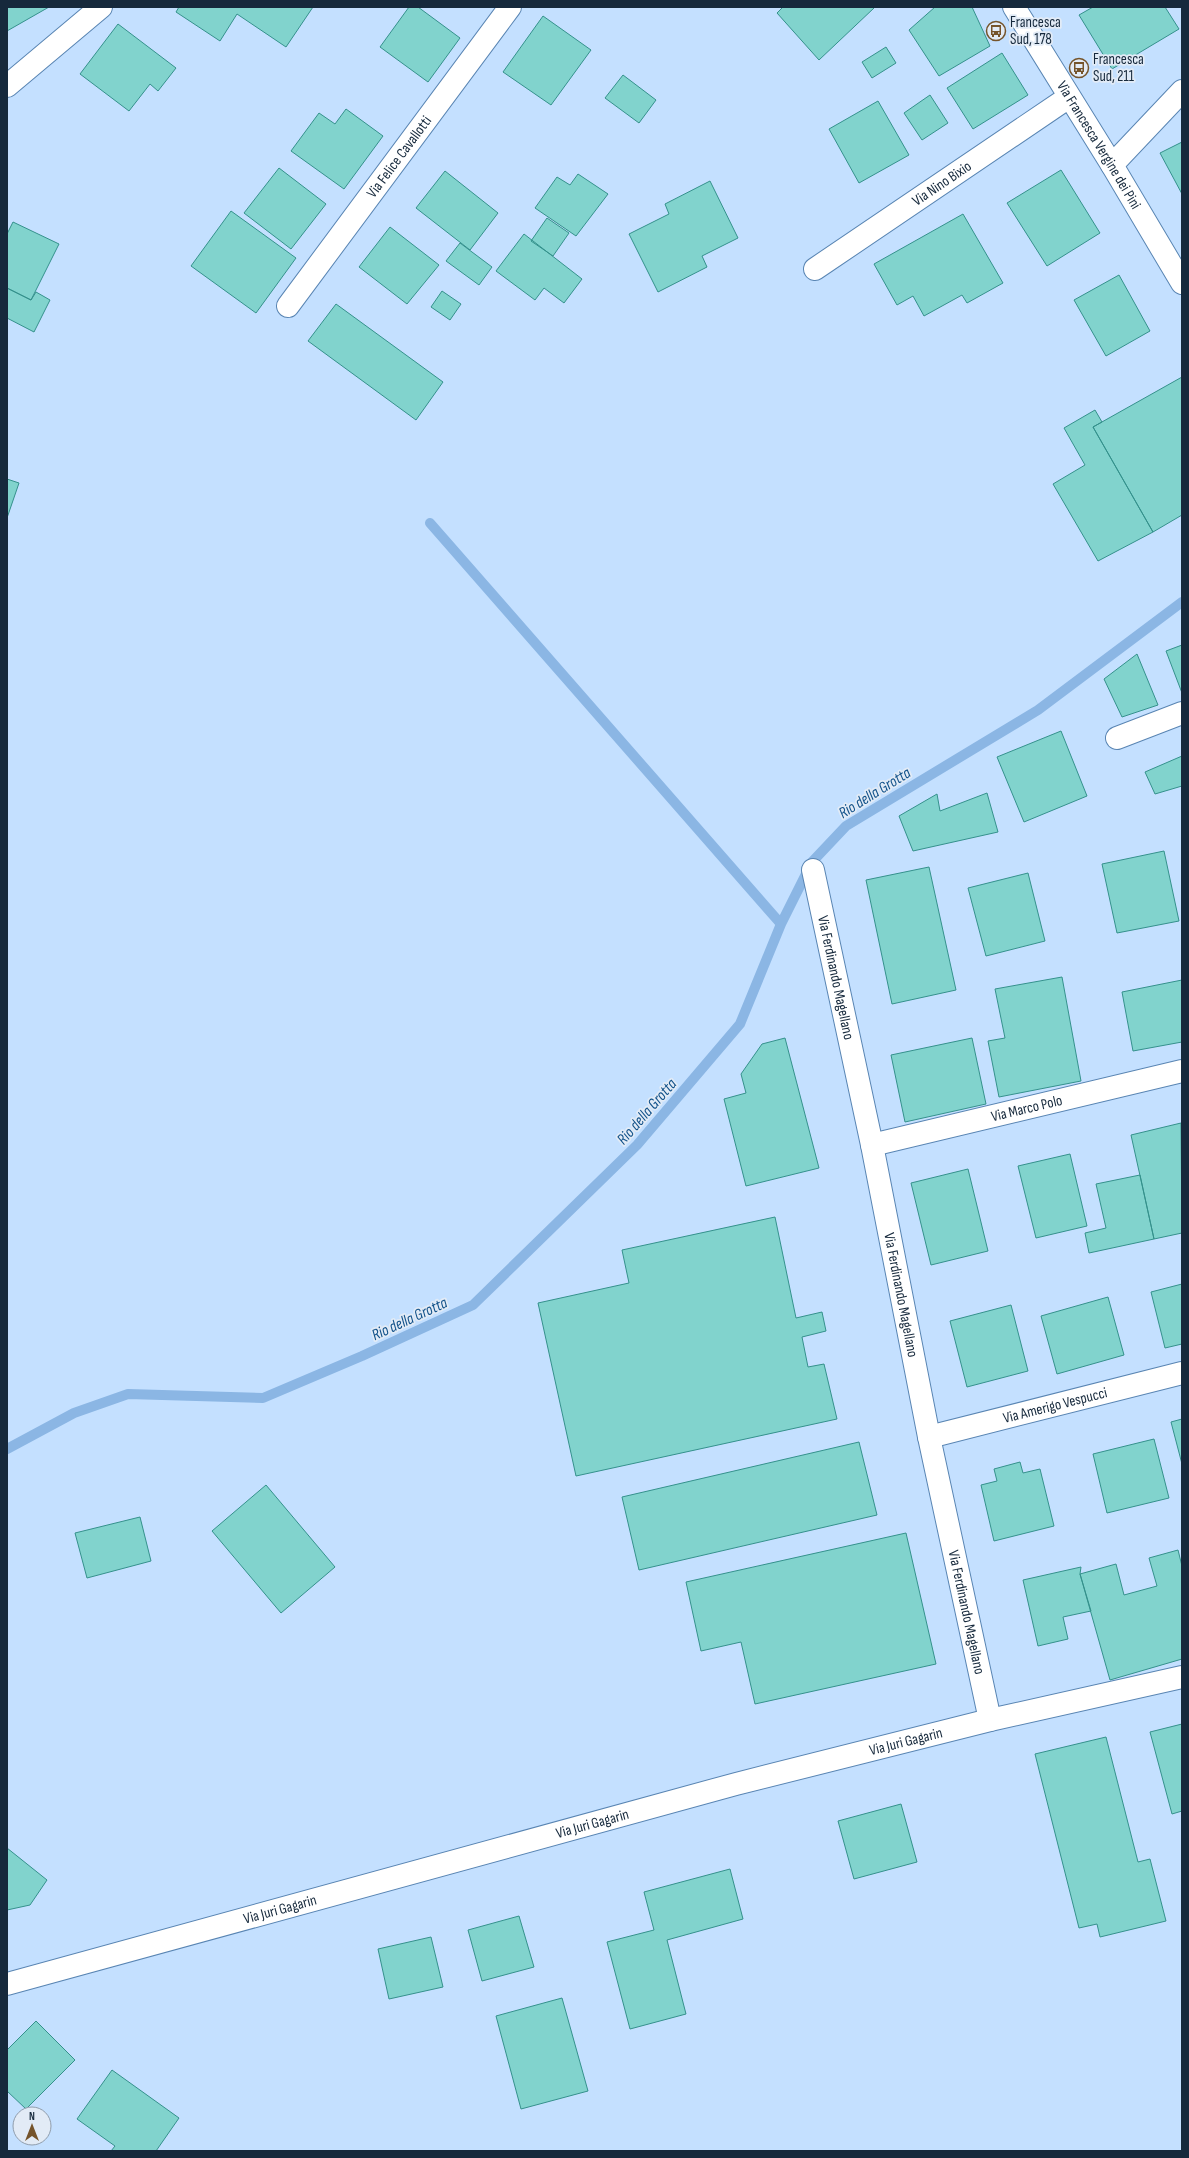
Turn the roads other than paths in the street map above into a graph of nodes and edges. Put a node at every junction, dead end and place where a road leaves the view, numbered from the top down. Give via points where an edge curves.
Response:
1 (101, 7) edge
2 (510, 7) edge
3 (1014, 7) edge
4 (7, 86) edge
5 (1182, 90) edge
6 (1069, 97) junction
7 (1112, 165) junction
8 (814, 269) dead end
9 (1182, 283) edge
10 (288, 306) dead end
11 (1182, 713) edge
12 (1117, 738) dead end
13 (813, 870) dead end
14 (1182, 1071) edge
15 (872, 1145) junction
16 (1182, 1373) edge
17 (928, 1437) junction
18 (1182, 1677) edge
19 (990, 1720) junction
20 (7, 1984) edge

1 - 4 street
2 - 10 street, Via Felice Cavallotti
3 - 6 street, Via Francesca Vergine dei Pini
5 - 7 street
6 - 7 street, Via Francesca Vergine dei Pini
6 - 8 street, Via Nino Bixio
7 - 9 street, Via Francesca Vergine dei Pini
11 - 12 street
13 - 15 street, Via Ferdinando Magellano
14 - 15 street, Via Marco Polo
15 - 17 street, Via Ferdinando Magellano
16 - 17 street, Via Amerigo Vespucci
17 - 19 street, Via Ferdinando Magellano
18 - 19 street, Via Juri Gagarin
19 - 20 street, Via Juri Gagarin via 736,1784

